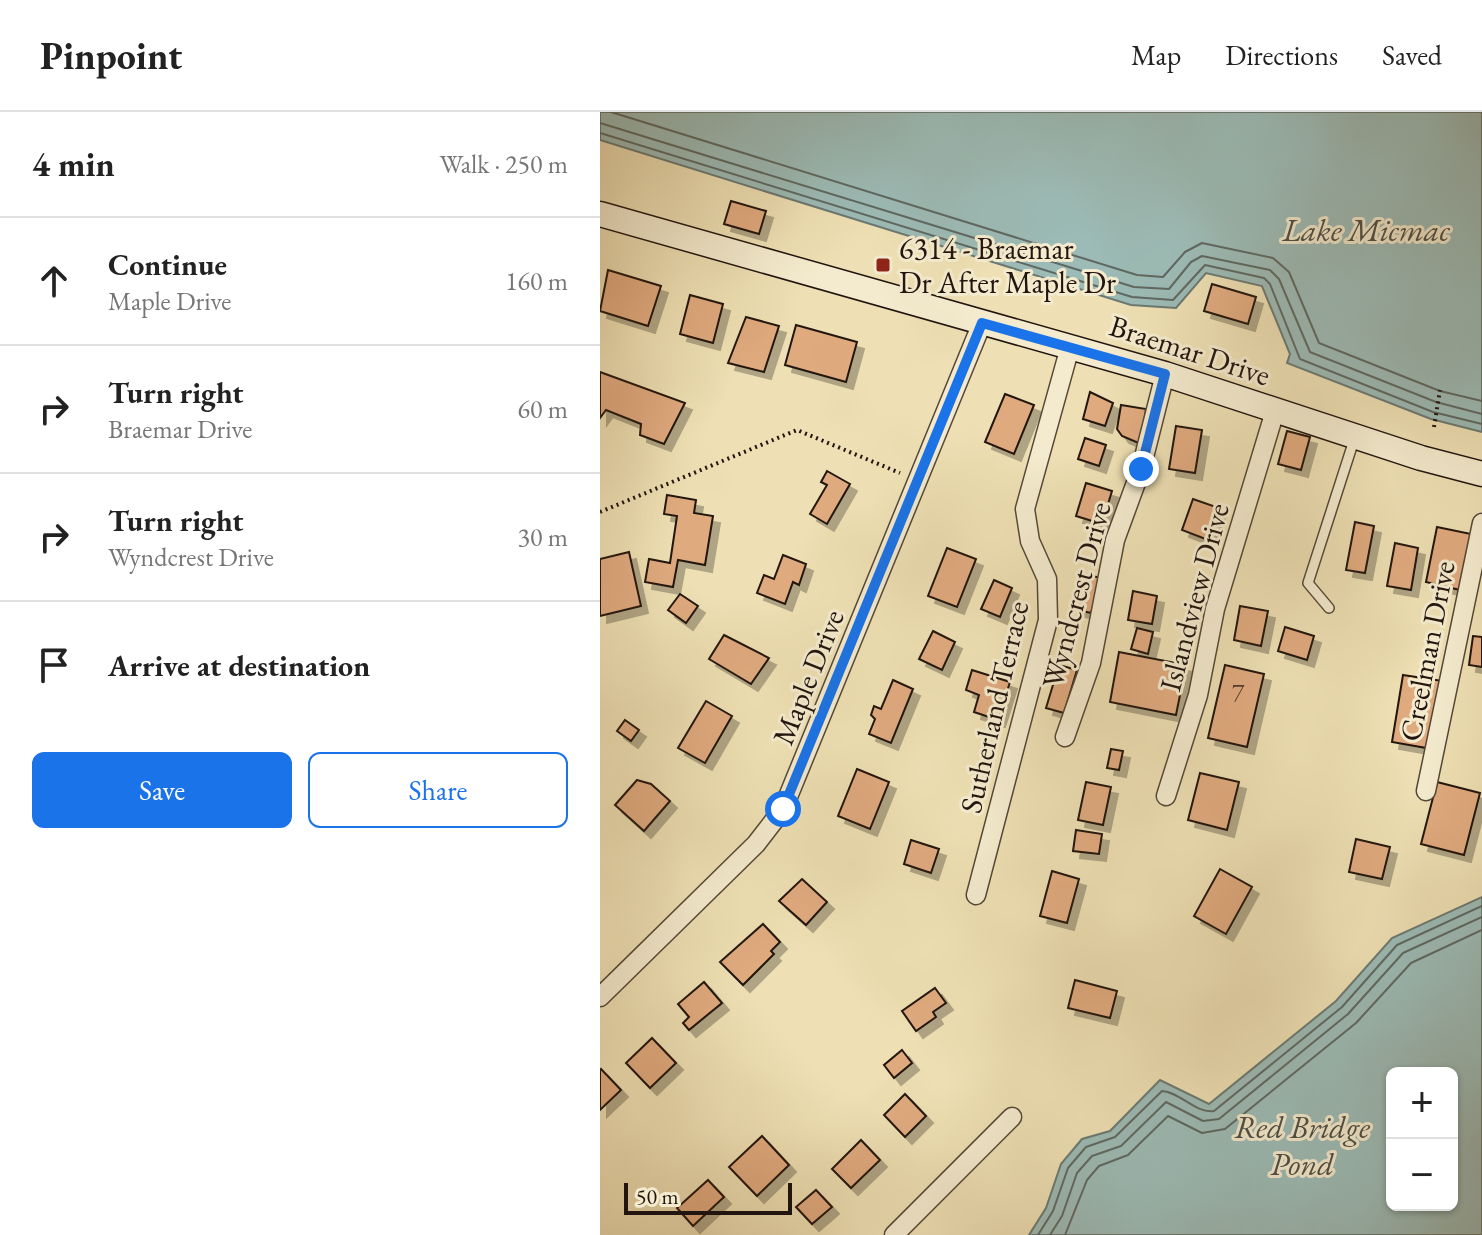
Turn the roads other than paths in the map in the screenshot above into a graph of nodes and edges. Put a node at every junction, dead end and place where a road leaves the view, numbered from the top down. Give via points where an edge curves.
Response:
1 (600, 214) edge
2 (982, 323) junction
3 (1070, 347) junction
4 (1165, 374) junction
5 (1275, 411) junction
6 (1355, 437) junction
7 (1482, 474) edge
8 (1482, 523) edge
9 (1329, 608) dead end
10 (1065, 737) dead end
11 (1426, 791) dead end
12 (1166, 796) dead end
13 (976, 895) dead end
14 (600, 997) edge
15 (1012, 1117) dead end
16 (894, 1235) edge

1 - 2 main road, Braemar Drive
2 - 3 main road, Braemar Drive
2 - 14 street, Maple Drive via 783,809 756,844
3 - 4 main road, Braemar Drive
3 - 13 street, Sutherland Terrace via 1025,509 1030,541 1047,579 1048,620
4 - 5 main road, Braemar Drive
4 - 10 street, Wyndcrest Drive via 1141,469 1112,552 1091,663
5 - 6 main road, Braemar Drive
5 - 12 street, Islandview Drive
6 - 7 main road, Braemar Drive
6 - 9 lane via 1308,583
8 - 11 street, Creelman Drive
15 - 16 street

